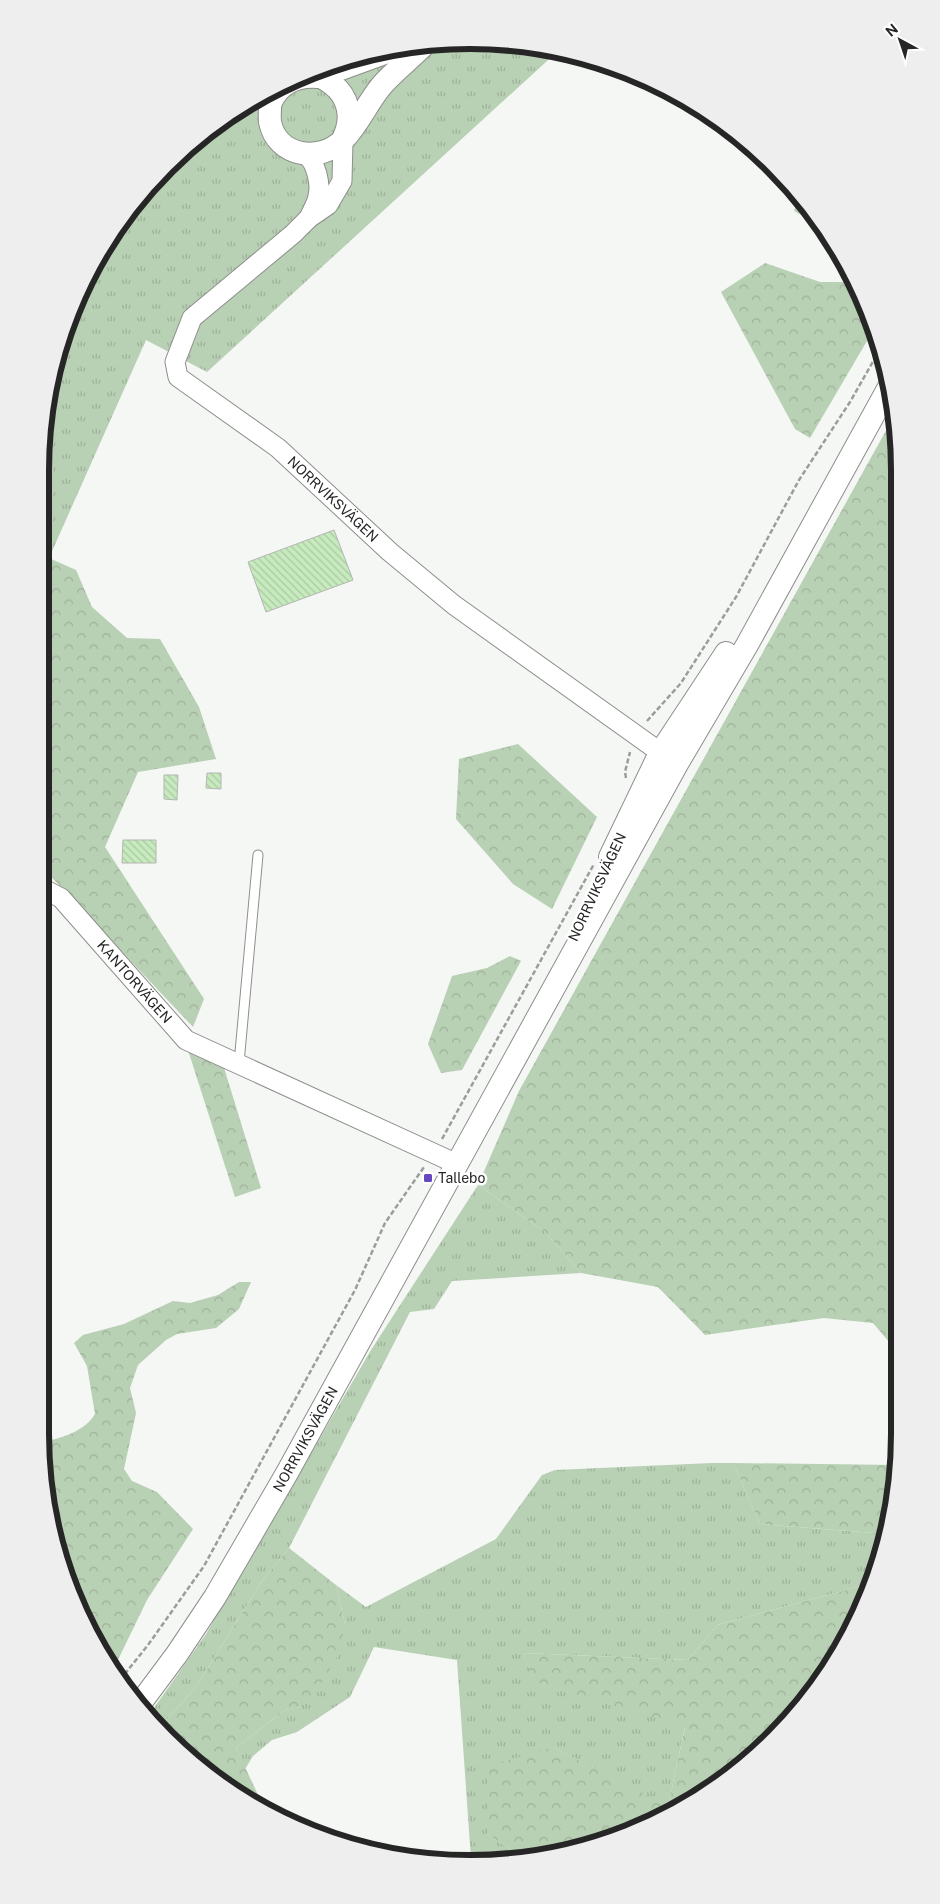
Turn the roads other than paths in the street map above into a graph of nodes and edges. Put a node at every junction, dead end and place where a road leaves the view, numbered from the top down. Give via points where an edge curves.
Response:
1 (417, 52) edge
2 (320, 77) edge
3 (271, 101) edge
4 (343, 140) junction
5 (306, 155) junction
6 (309, 218) junction
7 (884, 395) edge
8 (821, 508) junction
9 (747, 645) junction
10 (669, 758) junction
11 (258, 855) dead end
12 (623, 862) junction
13 (49, 892) edge
14 (536, 1022) junction
15 (239, 1063) junction
16 (456, 1164) junction
17 (143, 1699) edge

1 - 4 street via 383,85
2 - 4 street, NORRVIKSVÄGEN via 341,92 346,103 349,127
3 - 5 street via 270,122 275,135 282,145
4 - 5 street via 319,154
4 - 6 street, NORRVIKSVÄGEN via 342,181 328,205
5 - 6 street, NORRVIKSVÄGEN via 311,158 315,169 319,195
6 - 10 street, NORRVIKSVÄGEN via 192,318 175,362 178,377 278,448 390,552 454,605
7 - 8 street, NORRVIKSVÄGEN
8 - 9 street, NORRVIKSVÄGEN
8 - 10 street, NORRVIKSVÄGEN
9 - 10 street, NORRVIKSVÄGEN
9 - 12 street, NORRVIKSVÄGEN via 720,706 681,776
10 - 12 street, NORRVIKSVÄGEN
10 - 14 street, NORRVIKSVÄGEN via 590,901
11 - 15 lane
12 - 14 street, NORRVIKSVÄGEN
13 - 15 street, KANTORVÄGEN via 60,898 186,1040
14 - 16 street, NORRVIKSVÄGEN
15 - 16 street via 261,1076
16 - 17 street, NORRVIKSVÄGEN via 287,1473 215,1597

